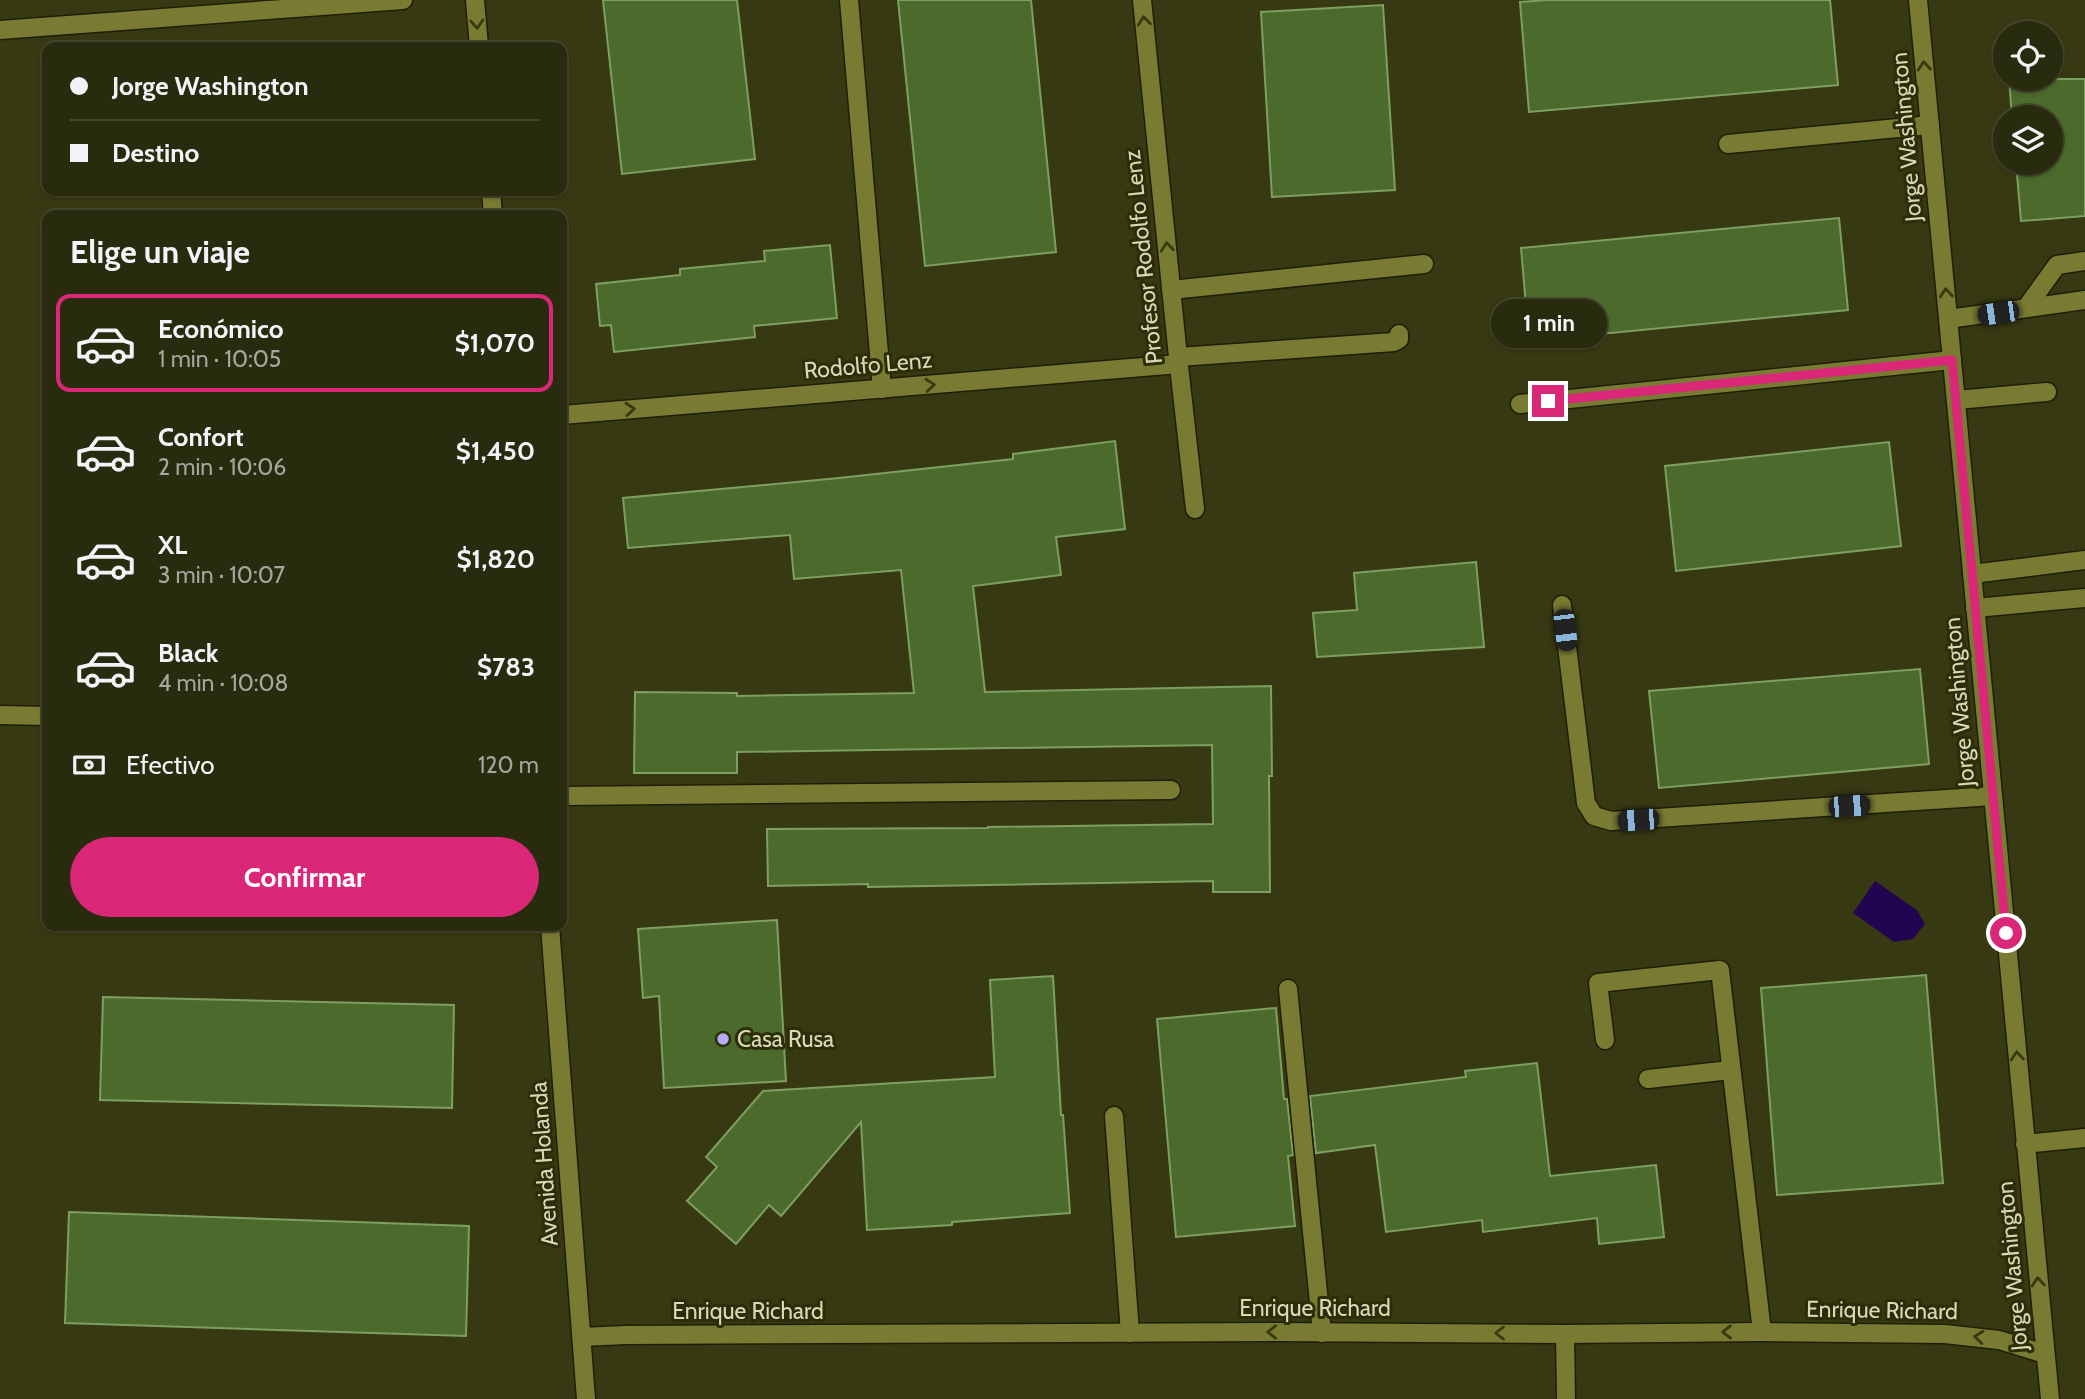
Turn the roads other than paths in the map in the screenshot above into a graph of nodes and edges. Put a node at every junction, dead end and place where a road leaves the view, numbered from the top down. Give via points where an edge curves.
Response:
1 (403, 0) edge
2 (475, 0) edge
3 (849, 0) edge
4 (1142, 0) edge
5 (1918, 0) edge
6 (0, 30) edge
7 (479, 42) edge
8 (1930, 125) junction
9 (1728, 144) dead end
10 (2085, 261) edge
11 (1424, 264) dead end
12 (1171, 290) junction
13 (2085, 300) edge
14 (2026, 308) junction
15 (1948, 319) junction
16 (1399, 334) dead end
17 (1952, 360) junction
18 (1178, 361) junction
19 (882, 388) junction
20 (2047, 392) dead end
21 (1956, 400) junction
22 (1520, 404) dead end
23 (567, 415) edge
24 (1195, 509) dead end
25 (2085, 560) edge
26 (1972, 574) junction
27 (2085, 598) edge
28 (1562, 605) dead end
29 (1975, 608) junction
30 (0, 715) edge
31 (42, 716) edge
32 (1171, 790) dead end
33 (567, 796) edge
34 (1993, 796) junction
35 (550, 931) edge
36 (1288, 989) dead end
37 (1605, 1040) dead end
38 (1731, 1070) junction
39 (1648, 1079) dead end
40 (1114, 1116) dead end
41 (2085, 1138) edge
42 (2025, 1144) junction
43 (1762, 1332) junction
44 (1130, 1333) junction
45 (1322, 1333) junction
46 (1565, 1334) junction
47 (582, 1337) junction
48 (2045, 1354) junction
49 (586, 1399) edge
50 (1566, 1399) edge
51 (2050, 1399) edge

1 - 6 street
2 -> 7 street
3 - 19 street
12 -> 4 street, Profesor Rodolfo Lenz
8 -> 5 street, Jorge Washington
8 - 9 street
15 -> 8 street, Jorge Washington
10 - 14 street via 2057,265
11 - 12 street
12 - 18 street, Profesor Rodolfo Lenz
13 - 14 street
14 - 15 street
15 - 17 street, Jorge Washington
16 - 18 street, Rodolfo Lenz via 1394,342
17 - 21 street, Jorge Washington
17 - 22 street
19 -> 18 street, Rodolfo Lenz
18 - 24 street, Profesor Rodolfo Lenz
23 -> 19 street, Rodolfo Lenz
20 - 21 street
21 - 26 street, Jorge Washington
25 - 26 street
26 - 29 street, Jorge Washington
27 - 29 street
28 - 34 street via 1586,803 1594,816 1611,821
29 - 34 street, Jorge Washington
30 - 31 street
32 - 33 street
42 -> 34 street, Jorge Washington
35 - 47 street, Avenida Holanda
36 - 45 street
37 - 38 street via 1598,983 1720,970
38 - 39 street
38 - 43 street
40 - 44 street
41 - 42 street
48 -> 42 street, Jorge Washington
43 -> 46 street, Enrique Richard
48 -> 43 street, Enrique Richard via 1998,1340 1945,1334
45 -> 44 street, Enrique Richard
44 - 47 street, Enrique Richard
46 -> 45 street, Enrique Richard
46 - 50 street
47 - 49 street, Avenida Holanda
48 - 51 street, Jorge Washington

